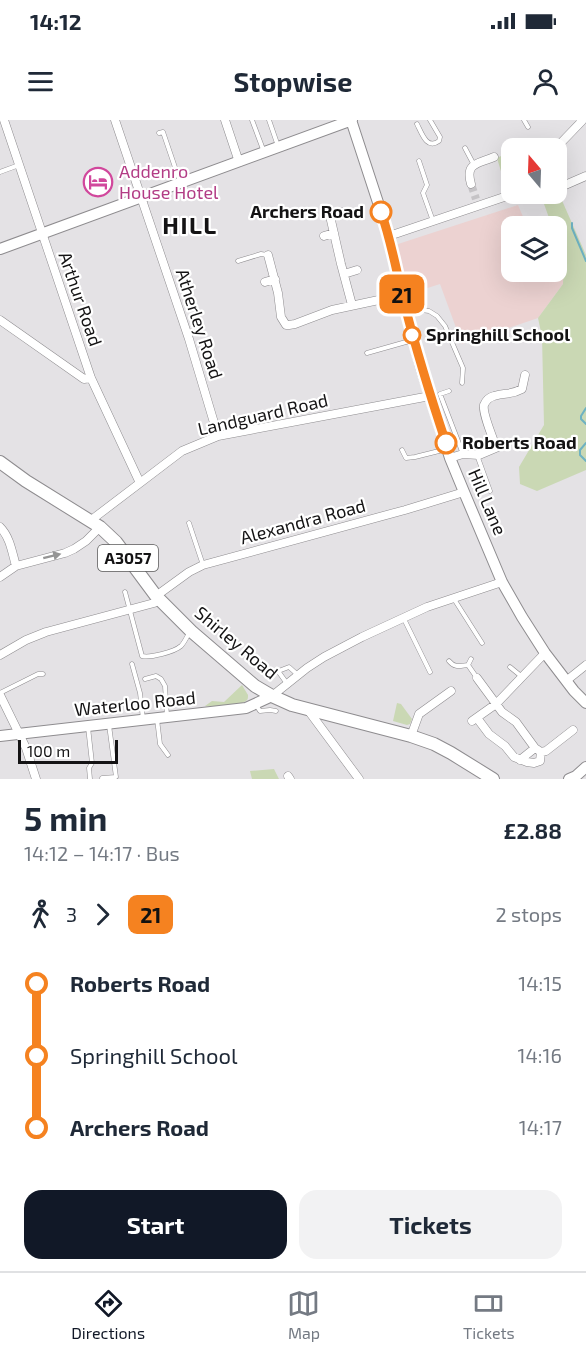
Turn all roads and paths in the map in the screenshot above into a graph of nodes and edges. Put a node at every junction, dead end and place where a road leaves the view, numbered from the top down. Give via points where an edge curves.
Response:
1 (4, 120) edge
2 (115, 120) edge
3 (225, 120) edge
4 (252, 120) edge
5 (269, 120) edge
6 (351, 120) edge
7 (430, 120) edge
8 (524, 120) edge
9 (581, 120) edge
10 (417, 124) dead end
11 (528, 127) dead end
12 (159, 133) dead end
13 (566, 138) edge
14 (279, 147) junction
15 (465, 148) dead end
16 (264, 153) junction
17 (494, 158) dead end
18 (419, 160) dead end
19 (239, 162) junction
20 (19, 165) junction
21 (474, 165) junction
22 (0, 172) edge
23 (586, 176) edge
24 (181, 183) junction
25 (471, 184) tunnel mouth
26 (567, 184) edge
27 (416, 192) dead end
28 (423, 193) junction
29 (141, 197) junction
30 (501, 197) edge
31 (342, 212) dead end
32 (433, 221) junction
33 (334, 233) junction
34 (42, 234) junction
35 (324, 236) dead end
36 (389, 236) junction
37 (0, 249) edge
38 (268, 255) joint
39 (238, 261) dead end
40 (357, 270) dead end
41 (344, 274) junction
42 (275, 279) junction
43 (265, 282) dead end
44 (402, 295) junction
45 (352, 305) junction
46 (406, 313) junction
47 (0, 320) edge
48 (414, 339) junction
49 (367, 353) dead end
50 (525, 375) dead end
51 (91, 378) junction
52 (462, 383) dead end
53 (449, 391) dead end
54 (430, 396) junction
55 (460, 426) dead end
56 (453, 429) junction
57 (218, 436) junction
58 (402, 450) dead end
59 (449, 453) junction
60 (463, 454) junction
61 (477, 455) junction
62 (2, 466) edge
63 (140, 483) junction
64 (490, 491) dead end
65 (464, 492) junction
66 (189, 523) dead end
67 (95, 524) junction
68 (0, 527) edge
69 (203, 565) junction
70 (16, 566) junction
71 (0, 577) edge
72 (502, 582) junction
73 (125, 592) dead end
74 (158, 598) junction
75 (454, 598) junction
76 (130, 610) junction
77 (403, 618) junction
78 (191, 631) junction
79 (482, 643) dead end
80 (545, 653) junction
81 (0, 655) edge
82 (471, 659) dead end
83 (449, 661) dead end
84 (132, 664) dead end
85 (468, 665) junction
86 (586, 665) edge
87 (510, 667) dead end
88 (278, 671) junction
89 (430, 672) dead end
90 (43, 674) dead end
91 (268, 675) dead end
92 (298, 676) junction
93 (521, 677) junction
94 (477, 678) joint
95 (145, 679) dead end
96 (566, 681) junction
97 (288, 684) junction
98 (436, 689) dead end
99 (451, 691) dead end
100 (0, 694) edge
101 (272, 696) junction
102 (442, 697) junction
103 (255, 704) junction
104 (496, 704) junction
105 (586, 704) edge
106 (307, 710) junction
107 (276, 711) dead end
108 (162, 718) junction
109 (143, 720) junction
110 (109, 724) junction
111 (88, 726) junction
112 (559, 729) dead end
113 (573, 730) dead end
114 (19, 734) junction
115 (0, 736) edge
116 (411, 736) junction
117 (564, 737) junction
118 (538, 750) junction
119 (168, 756) dead end
120 (520, 760) junction
121 (586, 767) edge
122 (102, 778) edge
123 (573, 778) edge
124 (36, 779) edge
125 (90, 779) edge
126 (359, 779) edge
127 (493, 779) edge

1 - 20 street, Arthur Road
2 - 29 street, Atherley Road
3 - 19 street
4 - 16 lane
5 - 14 lane
6 - 14 street
6 - 36 street, Hill Lane
7 - 10 lane via 440,137 437,144 428,143
8 - 11 lane
9 - 13 street
12 - 24 lane via 163,132
14 - 16 street
15 - 21 lane
16 - 19 street
17 - 21 street
18 - 28 lane via 427,185
19 - 24 street
20 - 22 lane
20 - 34 street, Arthur Road
21 - 25 street via 469,174
23 - 26 street
24 - 29 street
27 - 28 lane
28 - 32 lane
29 - 34 street
29 - 57 street, Atherley Road
30 - 32 street via 477,202
31 - 33 street via 330,216
32 - 36 street
33 - 35 street
33 - 41 street
34 - 37 street
34 - 51 street, Arthur Road
36 - 44 street, Hill Lane
38 - 39 lane
38 - 42 street
40 - 41 street
41 - 45 street
42 - 43 street
42 - 45 street via 285,325
44 - 45 street
44 - 46 street, Hill Lane
46 - 48 street, Hill Lane
46 - 52 lane via 421,310 437,316 463,368
47 - 51 street via 84,379
48 - 49 lane
48 - 54 street, Hill Lane
50 - 61 street via 522,389 491,397 485,403 484,411 501,445
51 - 63 street, Arthur Road
53 - 56 lane via 440,394
54 - 57 street, Landguard Road
54 - 59 street, Hill Lane
55 - 56 lane
56 - 60 lane
57 - 63 street, Landguard Road via 182,451
58 - 59 lane via 405,458
59 - 60 street
59 - 65 street, Hill Lane
60 - 61 street
61 - 64 lane
62 - 67 main road, Shirley Road / A3057
63 - 67 street, Landguard Road
65 - 69 street, Alexandra Road
65 - 72 street, Hill Lane
66 - 69 lane
70 -> 67 street, Landguard Road via 74,549 86,541
67 - 74 main road, Shirley Road / A3057 via 116,542
68 - 70 street
69 - 74 street, Alexandra Road
70 - 71 street, Landguard Road
72 - 75 street
72 - 80 street, Hill Lane
73 - 76 lane
74 - 76 street, Alexandra Road via 154,603
74 - 78 main road, Shirley Road / A3057
75 - 77 street
75 - 79 lane
76 - 78 lane via 142,656 152,657 180,647
76 - 81 street, Alexandra Road via 46,632
77 - 89 lane
77 - 92 street via 324,657
78 - 101 main road, Shirley Road / A3057
80 - 93 street
80 - 96 street, Hill Lane
82 - 85 lane
83 - 85 lane via 457,667
84 - 109 lane
85 - 94 lane
86 - 96 street
87 - 93 lane
88 - 91 lane
88 - 92 lane via 289,667
88 - 97 lane
90 - 100 lane
92 - 97 street
93 - 104 street
94 - 104 street
95 - 108 lane via 156,676 165,686
96 - 105 street, Hill Lane
97 - 101 street
98 - 102 street
99 - 102 street
100 - 114 street
101 - 103 street, Waterloo Road
101 - 106 main road, Shirley Road / A3057
102 - 116 street via 418,714
103 - 107 lane via 260,711
103 - 108 street, Waterloo Road
104 - 118 street
104 - 120 street via 475,720
106 - 116 main road, Shirley Road / A3057
106 - 126 street
108 - 109 street, Waterloo Road
108 - 119 lane via 160,744
109 - 110 street, Waterloo Road
110 - 111 street, Waterloo Road
110 - 122 lane via 116,777
111 - 114 street, Waterloo Road
111 - 125 lane
112 - 117 street
113 - 117 street
114 - 115 street, Waterloo Road
114 - 124 street
116 - 127 main road, Shirley Road / A3057 via 434,744
117 - 118 street via 546,751
118 - 120 street
118 - 120 street via 538,762
121 - 123 street

